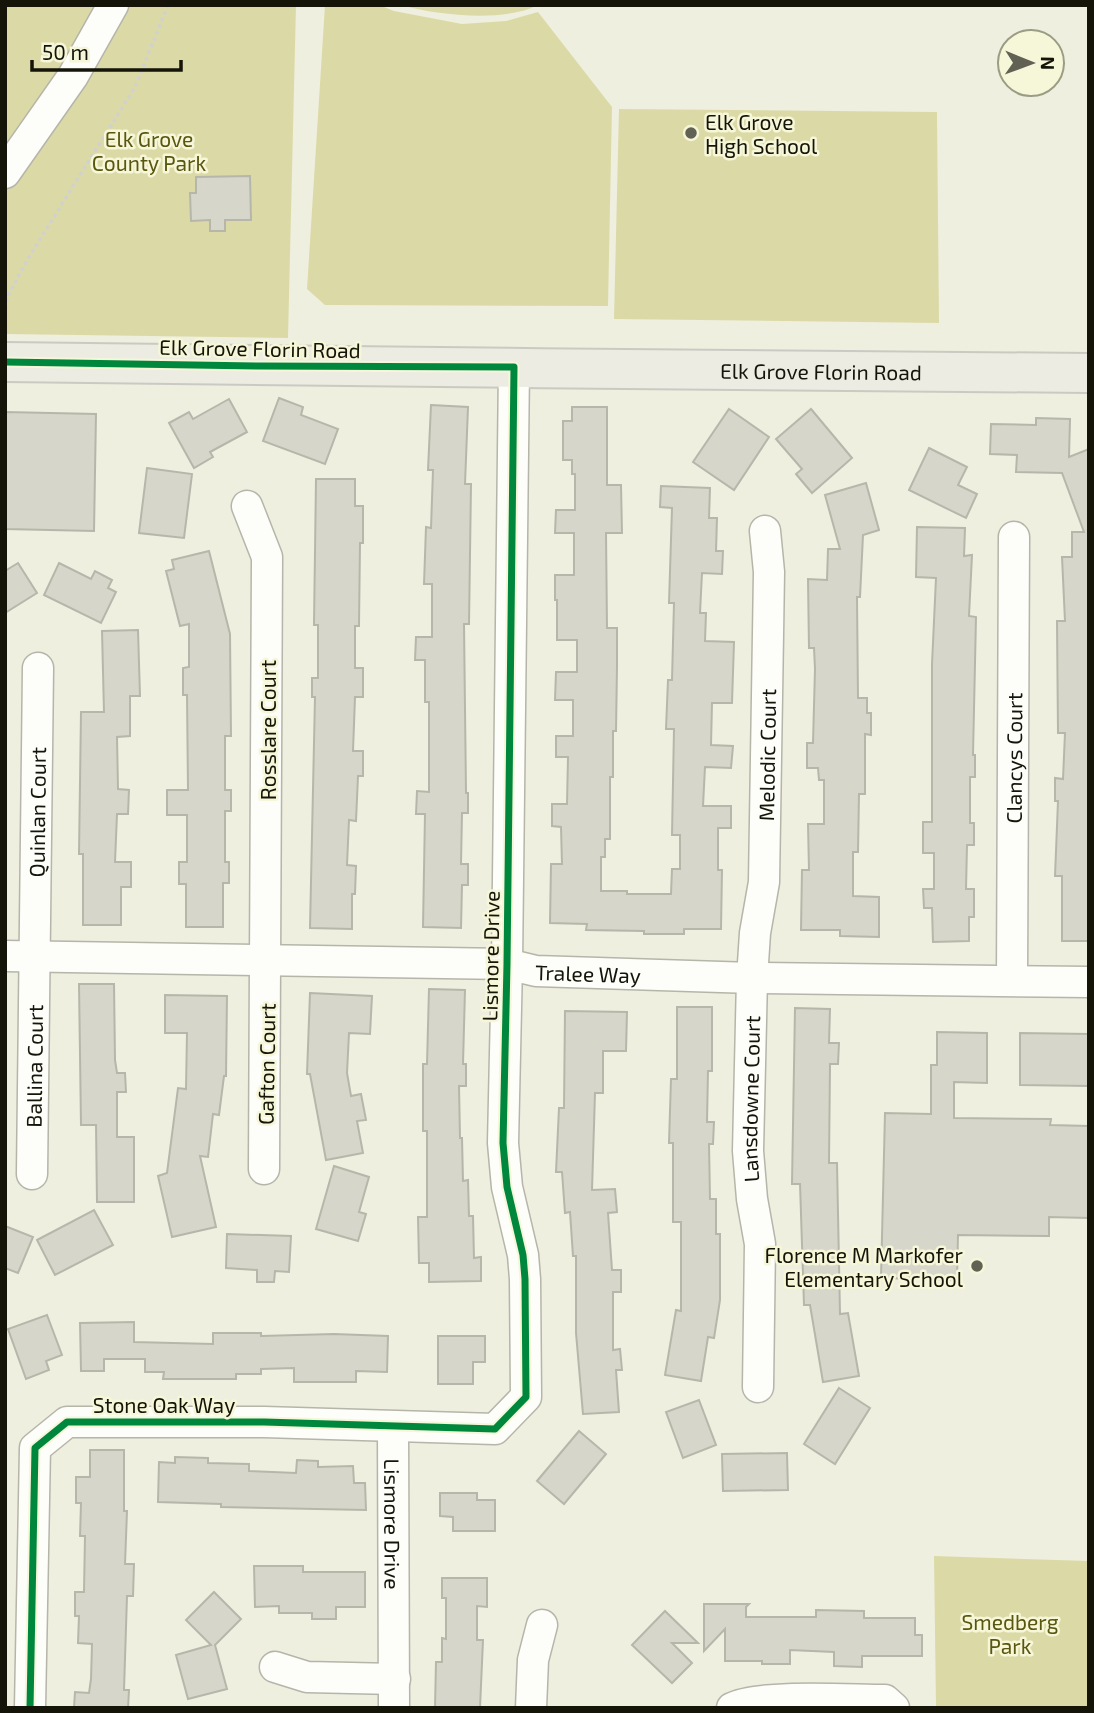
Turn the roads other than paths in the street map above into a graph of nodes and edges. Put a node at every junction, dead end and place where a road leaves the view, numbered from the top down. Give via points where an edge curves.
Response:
1 (113, 5) edge
2 (5, 173) edge
3 (5, 362) edge
4 (514, 367) junction
5 (1089, 373) edge
6 (247, 506) dead end
7 (765, 531) dead end
8 (1014, 537) dead end
9 (38, 668) dead end
10 (19, 957) edge
11 (266, 958) junction
12 (508, 964) junction
13 (752, 978) junction
14 (1012, 980) junction
15 (1089, 982) edge
16 (264, 1169) dead end
17 (32, 1174) dead end
18 (758, 1387) dead end
19 (393, 1428) junction
20 (542, 1625) dead end
21 (275, 1667) dead end
22 (395, 1694) edge
23 (30, 1708) edge
24 (530, 1708) edge
25 (732, 1708) edge
26 (894, 1708) edge

1 - 2 street via 73,76
3 - 4 main road, Elk Grove Florin Road
4 - 5 main road, Elk Grove Florin Road
4 - 12 street, Lismore Drive
6 - 11 street, Rosslare Court via 267,557
7 - 13 street, Melodic Court via 769,572 764,882
8 - 14 street, Clancys Court
9 - 10 street, Quinlan Court
10 - 11 street, Tralee Way
10 - 17 street, Ballina Court
11 - 12 street, Tralee Way
11 - 16 street, Gafton Court
12 - 13 street, Tralee Way via 536,971
12 - 19 street, Lismore Drive via 503,1143 506,1187 523,1255 526,1397 495,1429
13 - 14 street, Tralee Way
13 - 18 street, Lansdowne Court via 748,1151 760,1244
14 - 15 street, Tralee Way
19 - 22 street, Lismore Drive
19 - 23 street, Stone Oak Way via 264,1422 67,1422 35,1448
20 - 24 street via 533,1660
21 - 22 street
25 - 26 street via 762,1700 885,1700

